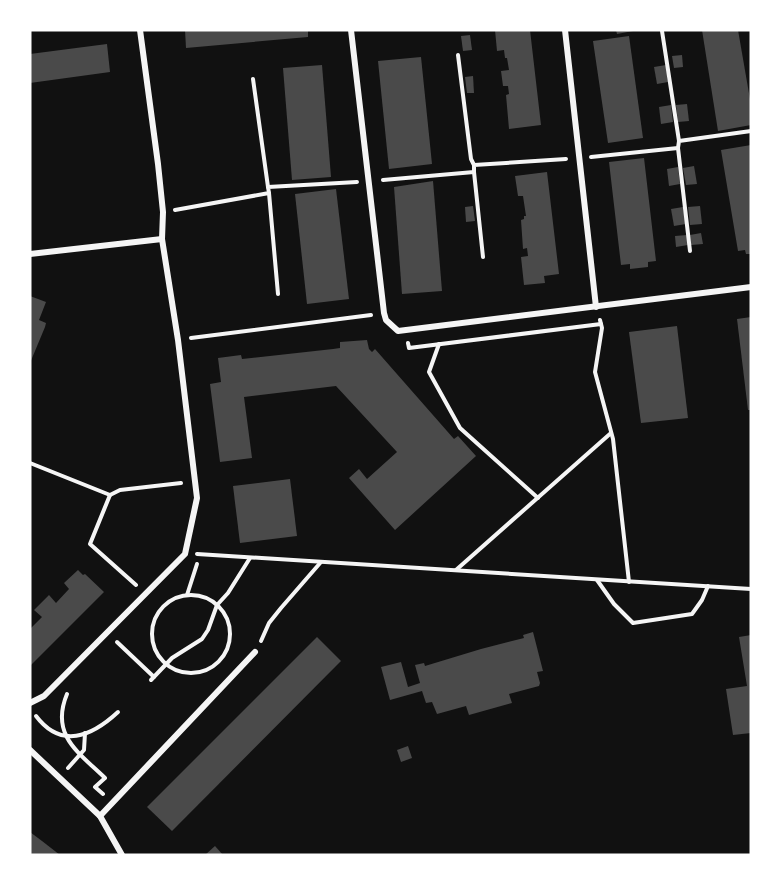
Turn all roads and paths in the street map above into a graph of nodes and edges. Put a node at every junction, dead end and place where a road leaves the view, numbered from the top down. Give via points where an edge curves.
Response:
1 (140, 30) edge
2 (351, 30) edge
3 (565, 30) edge
4 (662, 31) edge
5 (458, 55) dead end
6 (253, 79) dead end
7 (751, 131) edge
8 (679, 141) junction
9 (678, 148) junction
10 (578, 158) junction
11 (474, 165) junction
12 (474, 172) junction
13 (370, 181) junction
14 (269, 190) junction
15 (163, 212) junction
16 (162, 238) junction
17 (690, 251) dead end
18 (30, 254) edge
19 (483, 257) dead end
20 (751, 287) edge
21 (278, 294) dead end
22 (596, 307) junction
23 (385, 316) junction
24 (601, 324) junction
25 (407, 330) junction
26 (178, 340) junction
27 (439, 344) junction
28 (611, 433) junction
29 (30, 463) edge
30 (195, 481) junction
31 (110, 495) junction
32 (538, 498) junction
33 (185, 554) junction
34 (200, 554) junction
35 (249, 558) junction
36 (321, 562) junction
37 (456, 571) junction
38 (597, 580) junction
39 (629, 582) junction
40 (708, 586) junction
41 (751, 589) edge
42 (145, 594) junction
43 (187, 595) junction
44 (217, 605) junction
45 (110, 648) dead end
46 (255, 652) joint
47 (166, 664) junction
48 (70, 689) dead end
49 (30, 703) edge
50 (118, 712) dead end
51 (34, 713) dead end
52 (85, 733) junction
53 (66, 737) junction
54 (30, 750) edge
55 (81, 755) junction
56 (59, 778) junction
57 (112, 803) junction
58 (100, 816) junction
59 (122, 855) edge

1 - 15 street
2 - 13 street
3 - 10 street
4 - 8 path
5 - 11 path
6 - 14 path
7 - 8 path
8 - 9 path
9 - 10 path
9 - 17 path
10 - 11 path
10 - 22 street
11 - 12 path
12 - 13 path
12 - 19 path
13 - 14 path
13 - 23 street
14 - 15 path
14 - 21 path
15 - 16 street
16 - 18 street
16 - 26 street
20 - 22 street
22 - 24 path
22 - 25 street
23 - 25 street via 398,331
23 - 26 path
24 - 27 path
24 - 28 path via 595,372
25 - 27 path via 409,348
26 - 30 street
27 - 32 path via 429,372 460,428
28 - 32 path
28 - 39 path
29 - 31 path
30 - 31 path via 120,490
30 - 33 street via 197,498
31 - 42 path via 90,544
32 - 37 path
33 - 34 path
33 - 42 street
34 - 35 path
34 - 43 path
35 - 36 path
35 - 44 path
36 - 37 path
36 - 46 path via 269,623
37 - 38 path
38 - 39 path
38 - 40 path via 633,622 692,614
39 - 40 path
40 - 41 path
42 - 49 street via 44,696
43 - 44 path via 203,597
43 - 47 path via 167,602 152,626 153,644
44 - 47 path via 202,639
44 - 47 path via 225,614 230,632 221,659 197,672 178,671
45 - 47 path via 117,641 152,678
46 - 57 street
48 - 53 path via 61,717
50 - 52 path
51 - 53 path via 54,734
52 - 53 path
52 - 55 path
53 - 55 path
54 - 56 street
55 - 56 path
55 - 57 path via 105,778 96,787
56 - 58 street
57 - 58 street
58 - 59 street

